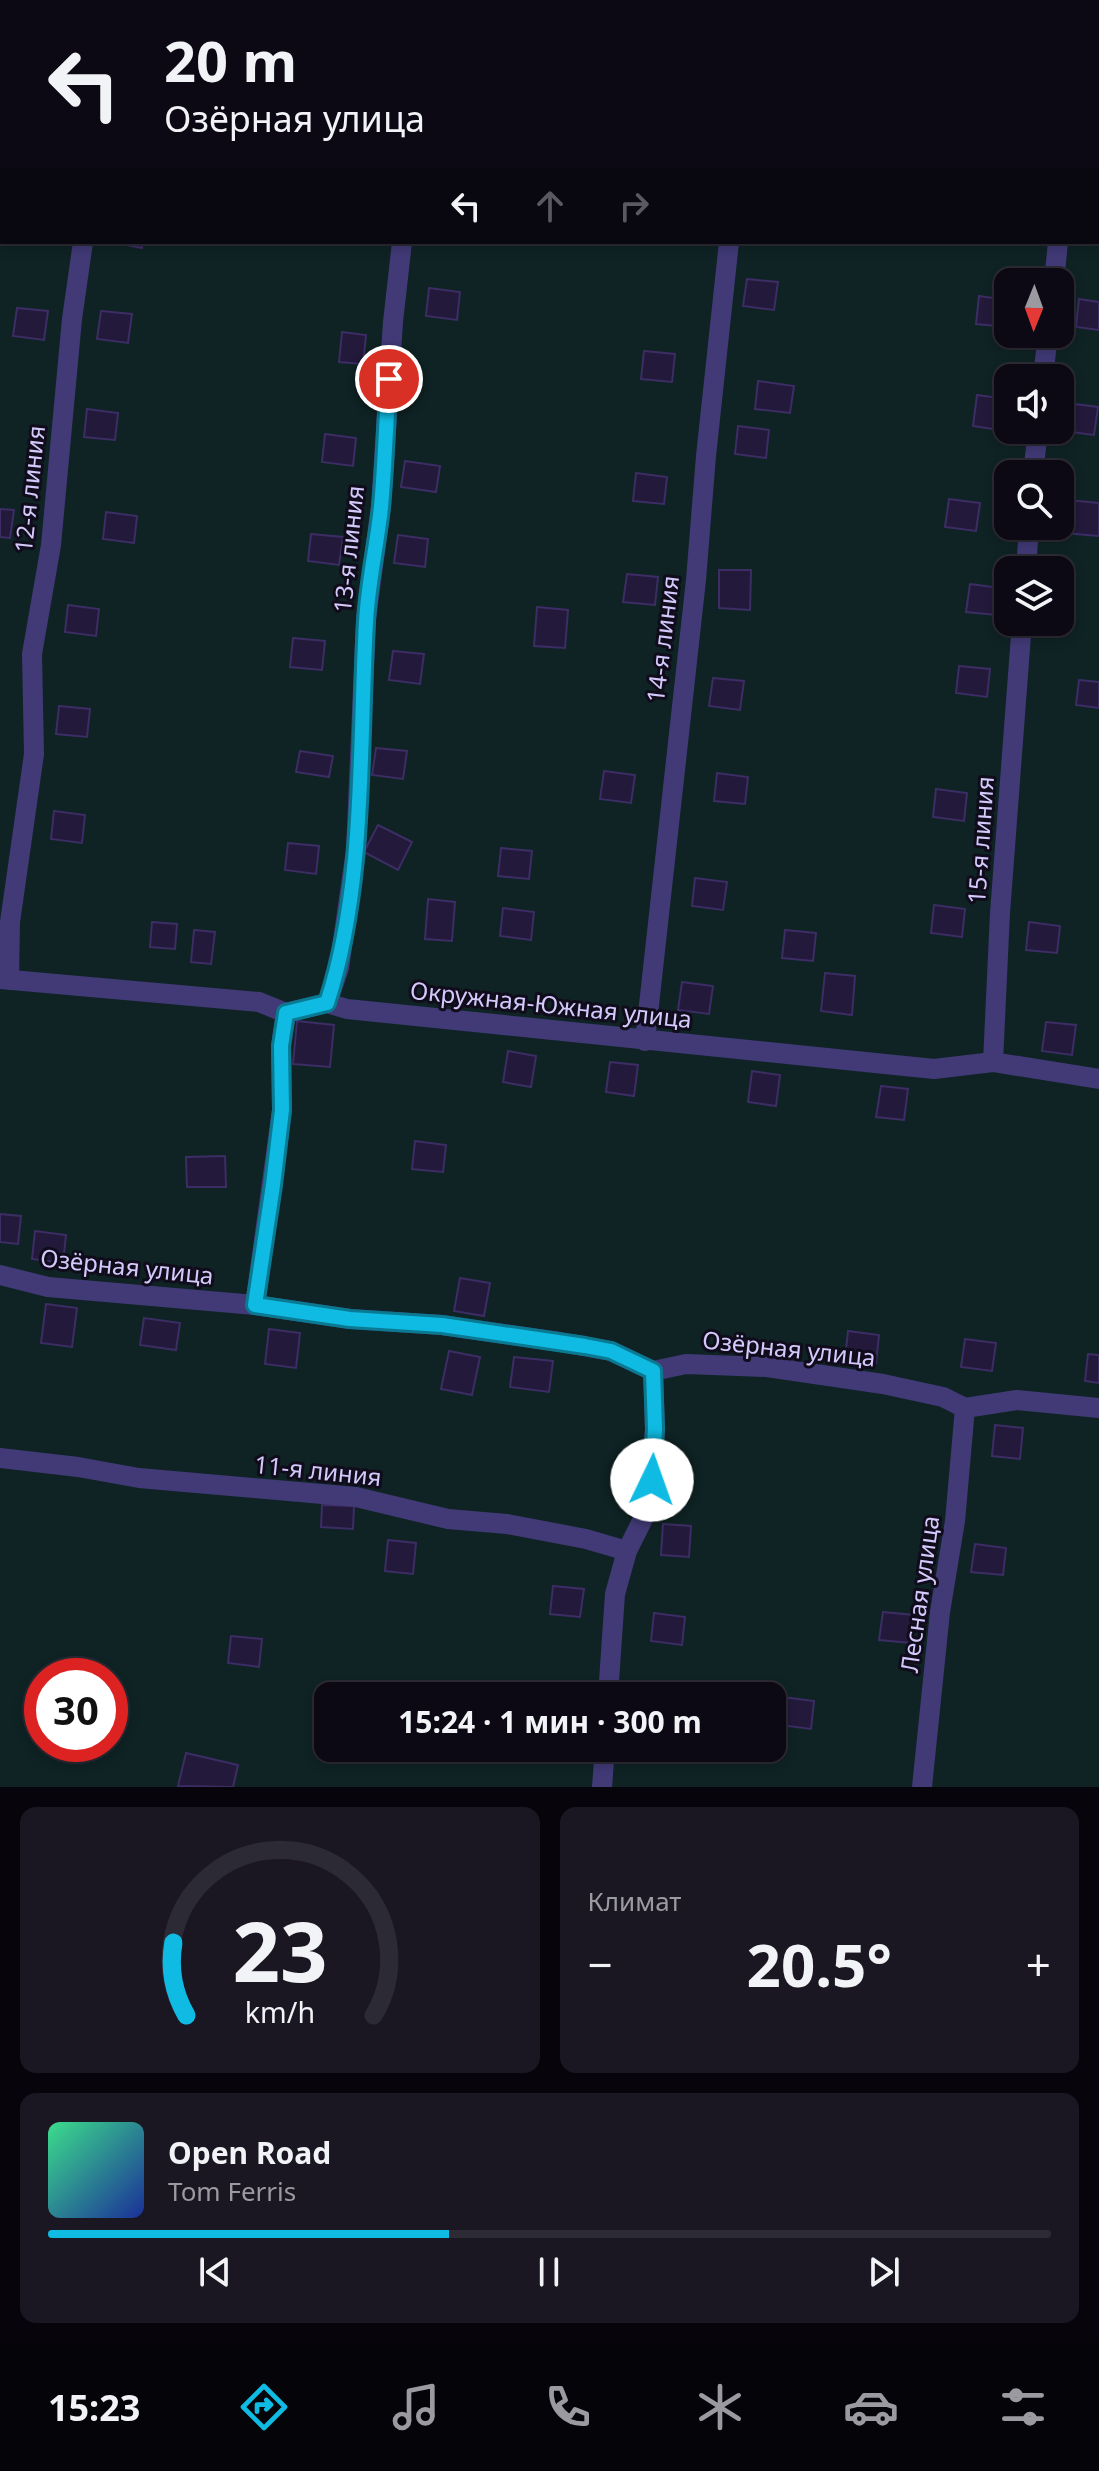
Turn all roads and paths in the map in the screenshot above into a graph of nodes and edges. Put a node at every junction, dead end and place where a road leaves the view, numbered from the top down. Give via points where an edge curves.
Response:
1 (83, 244) edge
2 (402, 244) edge
3 (729, 244) edge
4 (1058, 244) edge
5 (1055, 268) edge
6 (1021, 636) edge
7 (4, 979) edge
8 (327, 1003) junction
9 (286, 1013) junction
10 (645, 1041) junction
11 (993, 1062) junction
12 (1099, 1079) edge
13 (0, 1275) edge
14 (255, 1305) junction
15 (653, 1371) junction
16 (965, 1408) junction
17 (1099, 1408) edge
18 (0, 1458) edge
19 (627, 1551) junction
20 (609, 1682) edge
21 (604, 1762) edge
22 (602, 1787) edge
23 (922, 1787) edge

1 - 7 street, 12-я линия via 51,545 32,654 34,754
2 - 8 street, 13-я линия via 381,506 366,619 356,850 339,968
3 - 10 street, 14-я линия
4 - 5 street
6 - 11 street, 15-я линия
7 - 9 street via 259,1002
8 - 9 street, Окружная-Южная улица
8 - 10 street, Окружная-Южная улица
9 - 14 street via 282,1110
10 - 11 street, Окружная-Южная улица via 934,1069
11 - 12 street, Окружная-Южная улица
13 - 14 street, Озёрная улица via 48,1287
14 - 15 street, Озёрная улица via 585,1346 611,1351
15 - 16 street, Озёрная улица via 686,1364 767,1367 883,1384 943,1397
15 - 19 street via 650,1505
16 - 17 street, Озёрная улица via 1017,1400
16 - 23 street, Лесная улица
18 - 19 street, 11-я линия via 139,1478 356,1497
19 - 20 street via 615,1594
21 - 22 street

